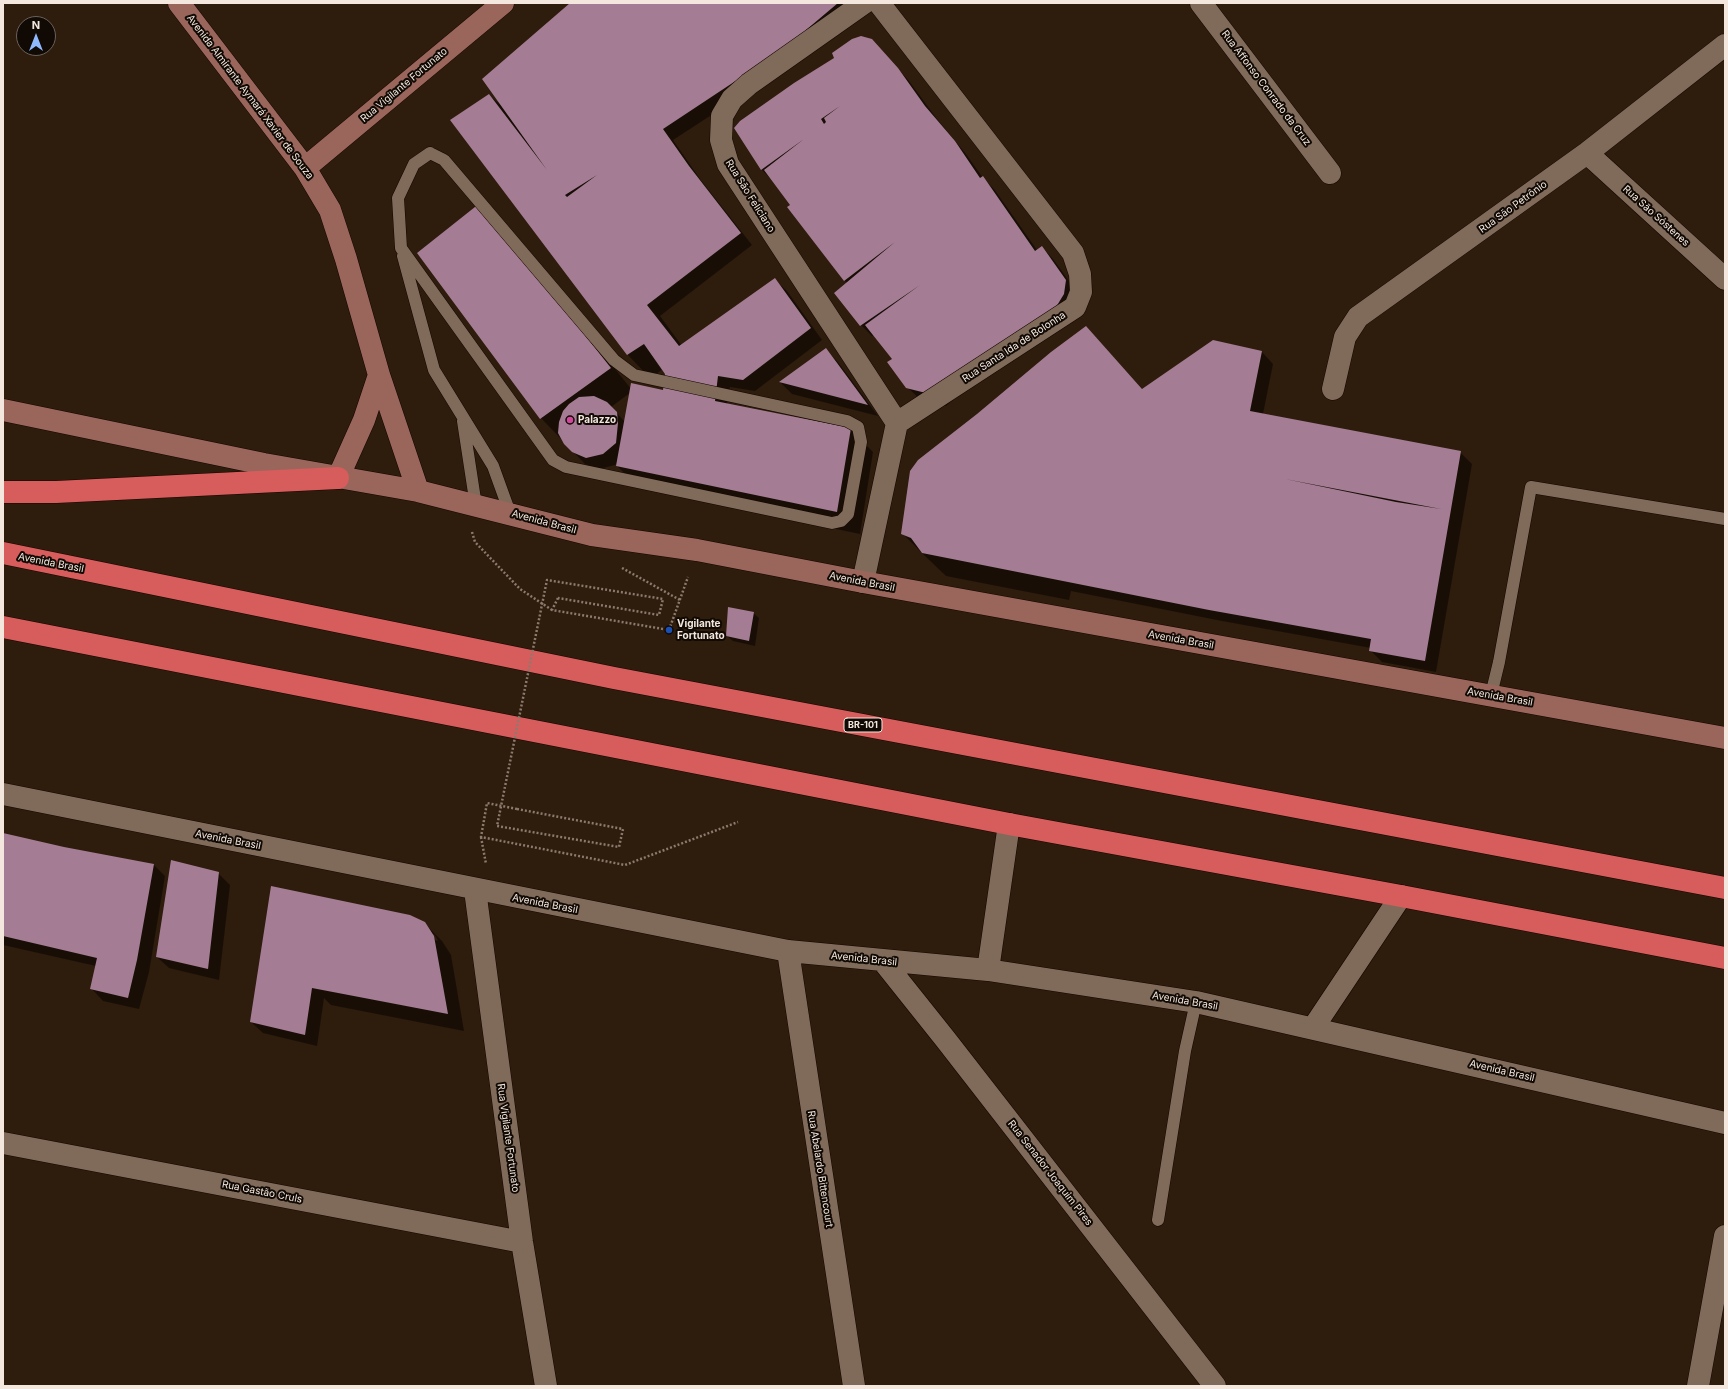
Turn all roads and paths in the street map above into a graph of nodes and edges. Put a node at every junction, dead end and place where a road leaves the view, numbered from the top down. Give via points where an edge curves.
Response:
1 (179, 3) edge
2 (503, 3) edge
3 (864, 3) edge
4 (879, 3) edge
5 (1201, 3) edge
6 (1721, 54) edge
7 (1587, 153) junction
8 (305, 168) junction
9 (1330, 173) dead end
10 (401, 248) junction
11 (1725, 279) edge
12 (379, 375) junction
13 (1333, 389) dead end
14 (3, 410) edge
15 (463, 418) junction
16 (897, 423) junction
17 (338, 478) junction
18 (418, 491) junction
19 (3, 492) edge
20 (471, 505) junction
21 (510, 514) junction
22 (1725, 519) edge
23 (697, 550) junction
24 (3, 553) edge
25 (620, 567) dead end
26 (863, 582) junction
27 (680, 600) junction
28 (552, 610) junction
29 (3, 627) edge
30 (1491, 695) junction
31 (1725, 738) edge
32 (3, 794) edge
33 (738, 822) dead end
34 (1009, 824) junction
35 (1725, 888) edge
36 (475, 890) junction
37 (1401, 896) junction
38 (788, 952) junction
39 (1725, 958) edge
40 (883, 961) junction
41 (988, 970) junction
42 (1196, 1002) junction
43 (1313, 1028) junction
44 (1725, 1123) edge
45 (3, 1143) edge
46 (1158, 1220) dead end
47 (1725, 1236) edge
48 (522, 1242) junction
49 (546, 1386) edge
50 (854, 1386) edge
51 (1215, 1386) edge
52 (1698, 1386) edge

1 - 8 street, Avenida Almirante Aymará Xavier de Souza
2 - 8 street, Rua Vigilante Fortunato
3 - 16 street, Rua São Feliciano via 749,84 732,99 722,116 721,140 728,164
4 - 16 street, Rua Santa Ida de Bolonha via 1073,253 1080,274 1081,292 1076,307
5 - 9 street, Rua Affonso Conrado da Cruz
6 - 7 street, Rua São Petrônio
7 - 11 street, Rua São Sóstenes
7 - 13 street, Rua São Petrônio via 1358,318 1345,337
8 - 12 street, Avenida Almirante Aymará Xavier de Souza via 330,210
10 - 10 lane via 398,198 414,164 430,153 444,160 614,360 634,375 847,421 858,427 861,442 848,514 832,523 566,467 553,460
10 - 15 lane via 434,370
12 - 17 street via 364,420
12 - 18 street, Avenida Almirante Aymará Xavier de Souza
14 - 17 street, Avenida Brasil
15 - 20 lane
15 - 21 lane via 493,466
16 - 26 street
17 - 18 street, Avenida Brasil
17 - 19 highway
18 - 20 street, Avenida Brasil
20 - 21 street, Avenida Brasil
20 - 28 path via 475,542 520,589
21 - 23 street, Avenida Brasil via 592,535
22 - 30 lane via 1531,487
23 - 26 street, Avenida Brasil
23 - 27 path
24 - 35 highway, Avenida Brasil / BR-101 via 614,678
25 - 27 path
26 - 30 street, Avenida Brasil
27 - 28 path via 669,630
28 - 33 path, bridge via 558,598 659,615 663,599 547,580 497,826 619,847 623,829 518,809 487,803 481,836 625,865
29 - 34 highway
30 - 31 street, Avenida Brasil
32 - 36 street, Avenida Brasil
34 - 37 highway
34 - 41 street
36 - 38 street, Avenida Brasil
36 - 48 street, Rua Vigilante Fortunato
37 - 39 highway
37 - 43 street
38 - 40 street, Avenida Brasil
38 - 50 street, Rua Abelardo Bittencourt
40 - 41 street, Avenida Brasil
40 - 51 street, Rua Senador Joaquim Pires
41 - 42 street, Avenida Brasil
42 - 43 street, Avenida Brasil
42 - 46 lane via 1185,1051
43 - 44 street, Avenida Brasil
45 - 48 street, Rua Gastão Cruls
47 - 52 street
48 - 49 street, Rua Vigilante Fortunato

